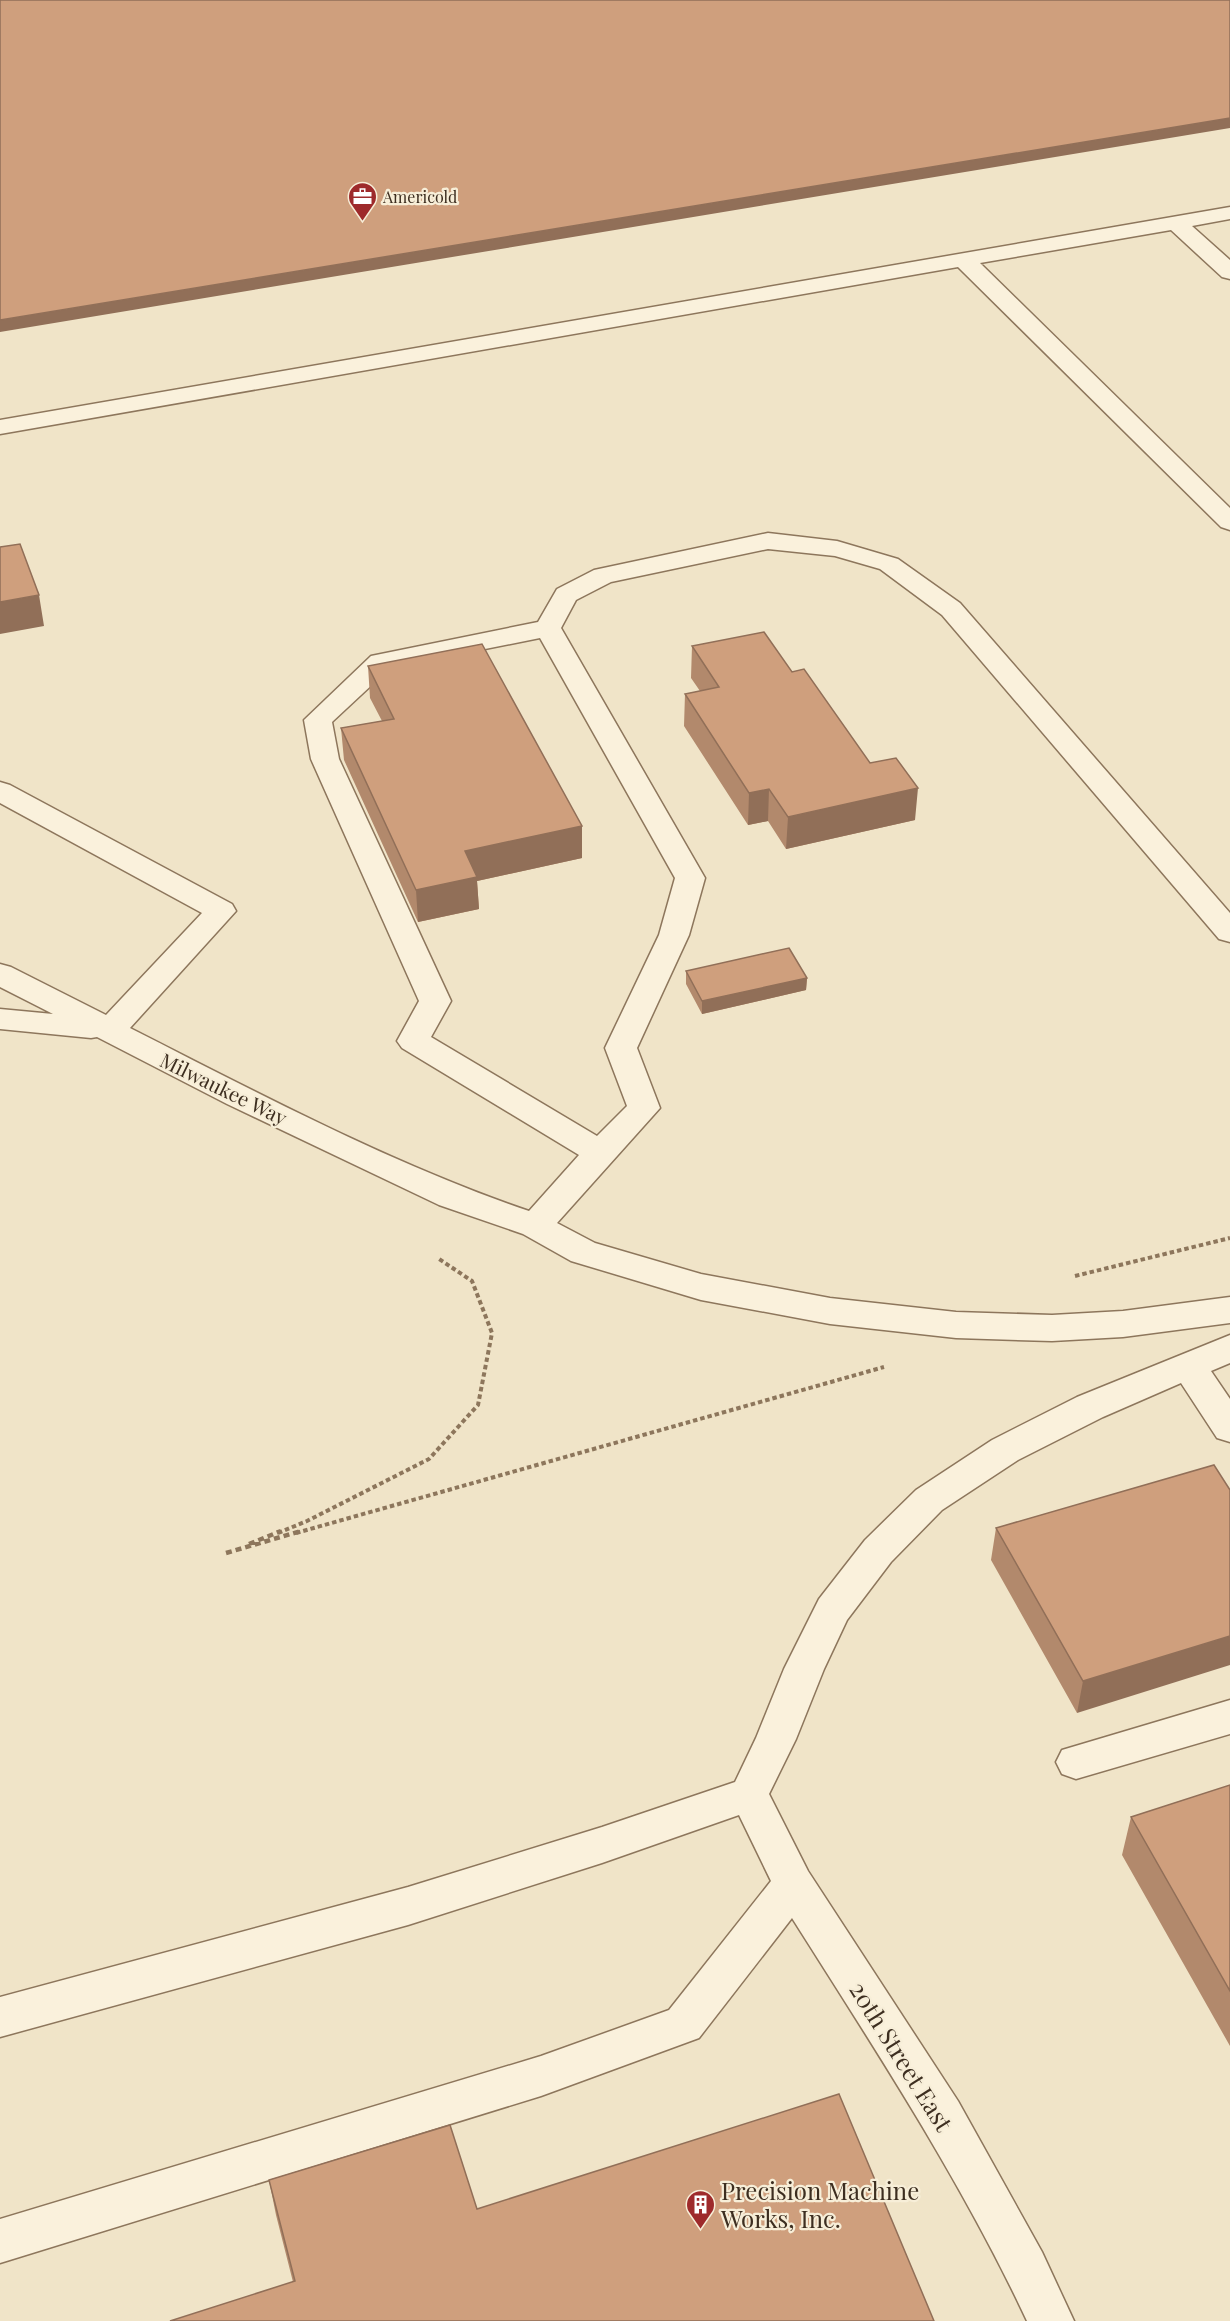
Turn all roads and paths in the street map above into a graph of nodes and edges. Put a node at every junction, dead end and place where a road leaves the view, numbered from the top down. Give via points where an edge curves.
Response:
1 (1230, 213) edge
2 (1176, 223) junction
3 (964, 260) junction
4 (1230, 272) edge
5 (0, 427) edge
6 (1230, 522) edge
7 (548, 627) junction
8 (0, 791) edge
9 (1230, 932) edge
10 (0, 974) edge
11 (0, 1019) edge
12 (109, 1030) junction
13 (600, 1153) junction
14 (536, 1226) junction
15 (1230, 1238) edge
16 (439, 1259) dead end
17 (1066, 1278) dead end
18 (1230, 1310) edge
19 (1230, 1348) edge
20 (894, 1364) dead end
21 (1188, 1365) junction
22 (1230, 1428) edge
23 (1230, 1717) edge
24 (1076, 1762) dead end
25 (749, 1794) junction
26 (793, 1884) junction
27 (0, 2017) edge
28 (0, 2241) edge
29 (1051, 2321) edge

1 - 2 street
2 - 3 street
2 - 4 street
3 - 5 street
3 - 6 street
7 - 9 street via 566,595 603,576 768,542 837,549 889,564 951,609
7 - 13 street via 690,878 674,935 621,1048 644,1108
7 - 13 street via 381,662 318,720 325,759 435,1001 413,1041
8 - 12 street via 220,911
10 - 12 street, Milwaukee Way
11 - 12 street
12 - 14 street, Milwaukee Way via 451,1197
13 - 14 street
14 - 18 street, Milwaukee Way via 583,1252 701,1287 830,1311 956,1325 1052,1328 1123,1324
15 - 17 path
16 - 20 path via 472,1281 492,1333 478,1405 429,1459 307,1521 226,1553
19 - 21 street
21 - 22 street
21 - 25 street via 1090,1407 1005,1450 929,1500 878,1551 833,1610
23 - 24 street
25 - 26 street, 20th Street East
25 - 27 street via 408,1906
26 - 28 street via 684,2024 541,2076
26 - 29 street, 20th Street East via 942,2116

